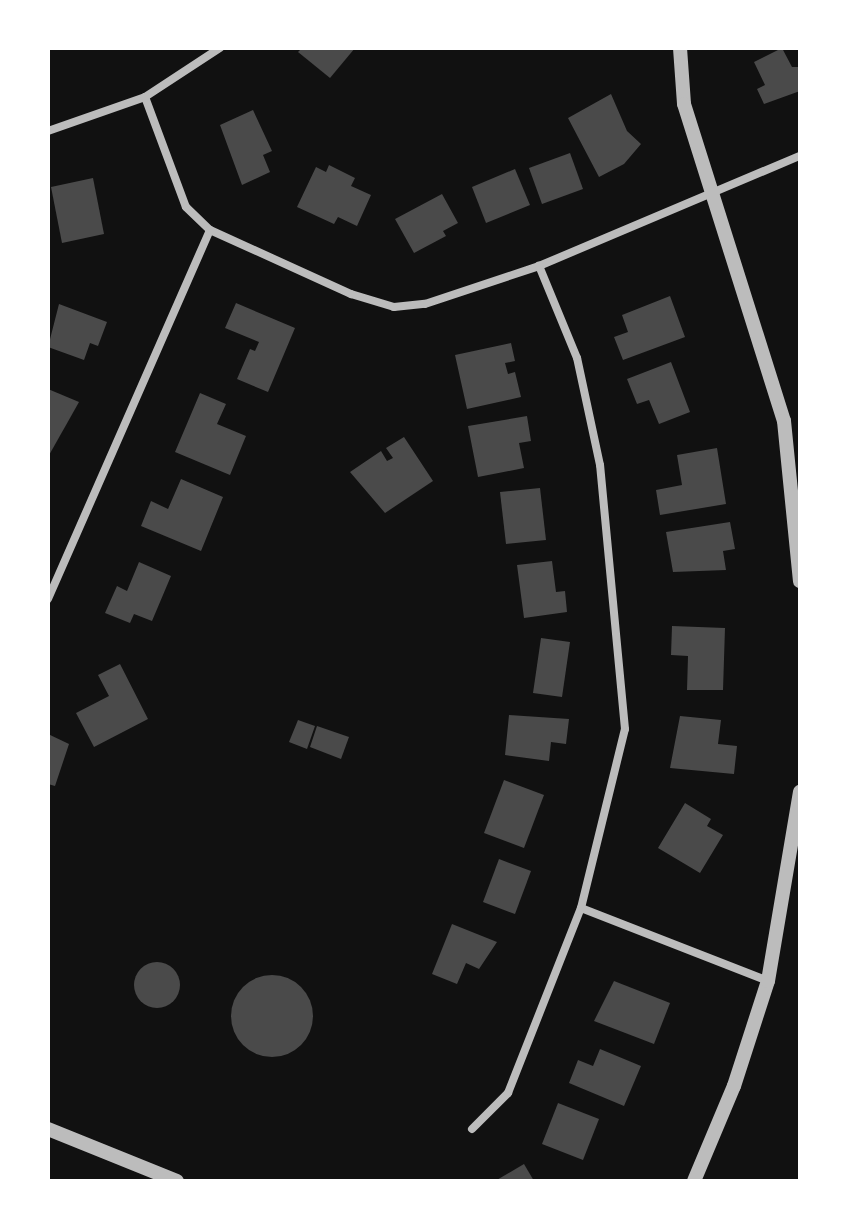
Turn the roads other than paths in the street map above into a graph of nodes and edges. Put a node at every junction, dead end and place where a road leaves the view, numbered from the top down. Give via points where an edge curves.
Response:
1 (220, 48) edge
2 (680, 48) edge
3 (145, 97) junction
4 (48, 131) edge
5 (800, 156) edge
6 (712, 196) junction
7 (210, 230) junction
8 (539, 266) junction
9 (800, 581) edge
10 (48, 599) edge
11 (800, 792) edge
12 (581, 908) junction
13 (768, 981) junction
14 (48, 1129) edge
15 (472, 1129) dead end
16 (177, 1181) edge
17 (694, 1181) edge

1 - 3 street
2 - 6 street via 684,104
3 - 4 street
3 - 7 street via 186,207
5 - 6 street
6 - 8 street
6 - 9 street via 784,421
7 - 8 street via 351,294 394,307 425,304
7 - 10 street
8 - 12 street via 577,358 600,465 625,729
11 - 13 street
12 - 13 street
12 - 15 street via 508,1093
13 - 17 street via 734,1086
14 - 16 street

